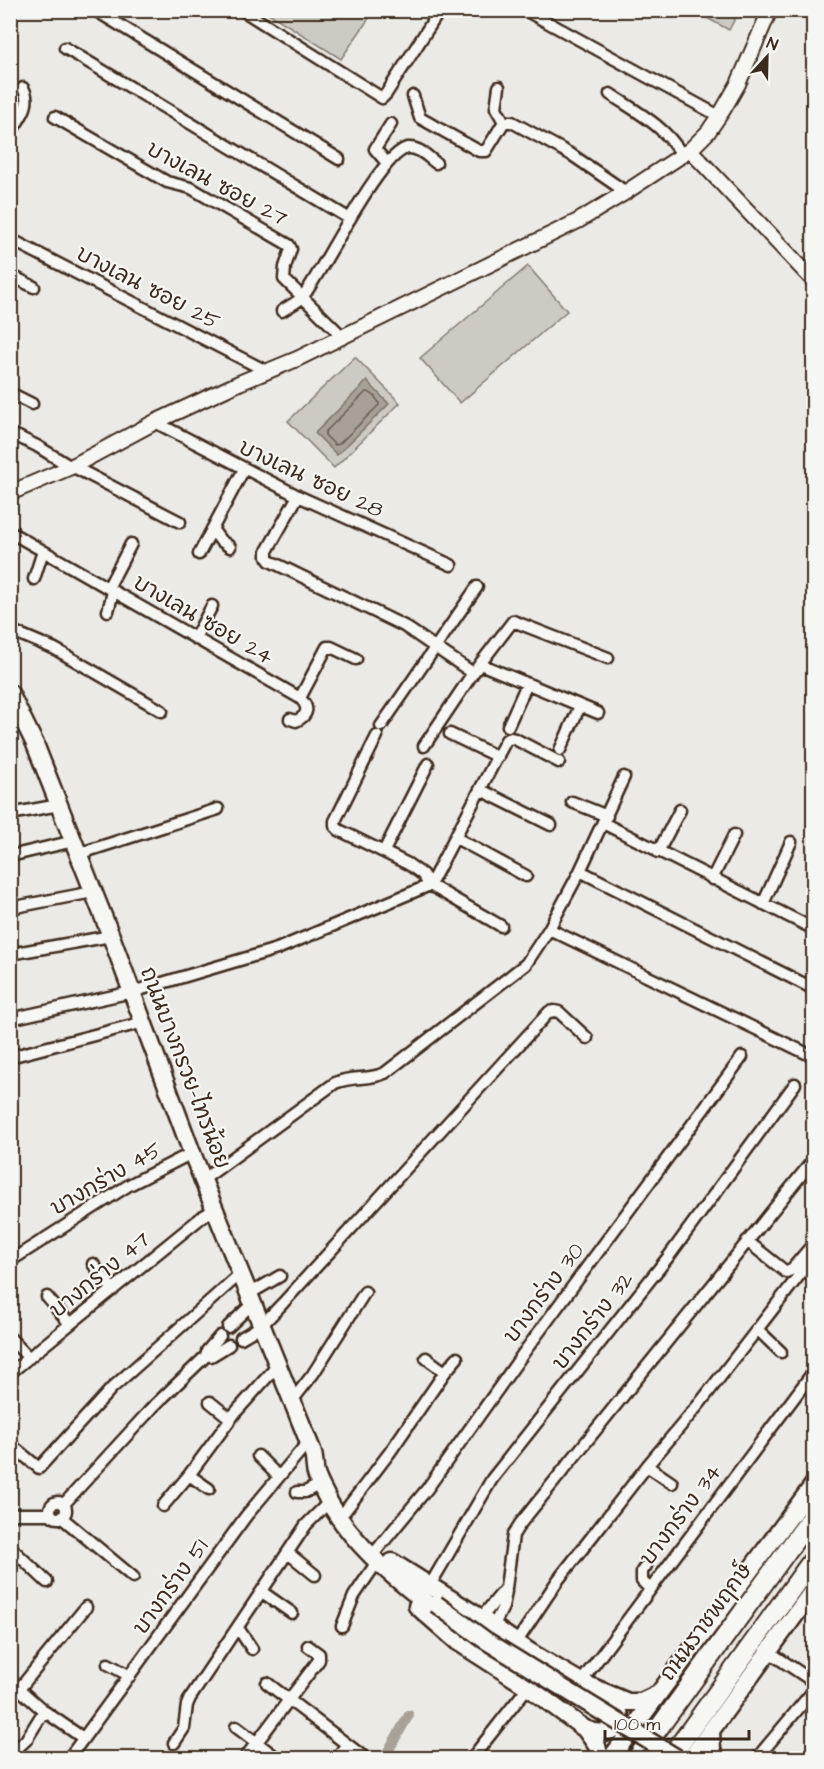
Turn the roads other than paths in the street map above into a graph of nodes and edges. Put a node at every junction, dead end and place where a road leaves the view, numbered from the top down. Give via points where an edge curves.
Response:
1 (95, 10) edge
2 (242, 10) edge
3 (440, 10) edge
4 (525, 10) edge
5 (770, 10) edge
6 (65, 48) dead end
7 (499, 87) dead end
8 (23, 88) dead end
9 (610, 94) dead end
10 (413, 96) dead end
11 (719, 116) junction
12 (55, 117) dead end
13 (504, 122) junction
14 (391, 123) dead end
15 (10, 134) edge
16 (686, 153) junction
17 (339, 159) dead end
18 (387, 163) junction
19 (436, 163) dead end
20 (626, 192) junction
21 (350, 219) junction
22 (10, 239) edge
23 (10, 275) edge
24 (813, 281) edge
25 (34, 287) dead end
26 (303, 297) junction
27 (282, 311) dead end
28 (342, 336) junction
29 (268, 372) junction
30 (10, 393) edge
31 (33, 404) dead end
32 (155, 423) junction
33 (10, 432) edge
34 (71, 467) junction
35 (244, 469) junction
36 (10, 493) edge
37 (298, 496) junction
38 (180, 522) dead end
39 (212, 529) junction
40 (10, 532) edge
41 (131, 544) dead end
42 (230, 547) dead end
43 (43, 551) junction
44 (199, 554) dead end
45 (451, 565) dead end
46 (34, 579) dead end
47 (477, 586) dead end
48 (110, 590) junction
49 (212, 606) dead end
50 (108, 611) dead end
51 (10, 630) edge
52 (195, 638) junction
53 (435, 646) junction
54 (608, 658) dead end
55 (356, 659) dead end
56 (480, 664) junction
57 (473, 673) junction
58 (527, 684) junction
59 (10, 693) edge
60 (300, 698) junction
61 (580, 706) junction
62 (162, 711) dead end
63 (598, 713) dead end
64 (290, 719) dead end
65 (508, 726) dead end
66 (450, 734) dead end
67 (424, 746) dead end
68 (560, 750) dead end
69 (498, 757) junction
70 (559, 762) dead end
71 (428, 764) dead end
72 (624, 777) dead end
73 (481, 790) junction
74 (572, 802) dead end
75 (59, 805) junction
76 (218, 808) dead end
77 (680, 810) dead end
78 (10, 813) edge
79 (605, 820) junction
80 (551, 825) dead end
81 (734, 835) dead end
82 (456, 838) junction
83 (791, 842) dead end
84 (76, 847) junction
85 (384, 851) junction
86 (658, 852) junction
87 (10, 856) edge
88 (580, 871) junction
89 (526, 876) dead end
90 (712, 879) junction
91 (430, 885) junction
92 (93, 892) junction
93 (763, 904) junction
94 (10, 908) edge
95 (501, 927) dead end
96 (549, 929) junction
97 (813, 929) edge
98 (111, 936) junction
99 (10, 954) edge
100 (813, 989) edge
101 (132, 992) junction
102 (10, 1019) edge
103 (144, 1022) junction
104 (587, 1038) dead end
105 (10, 1057) edge
106 (742, 1057) dead end
107 (813, 1057) edge
108 (795, 1084) dead end
109 (192, 1153) junction
110 (813, 1160) edge
111 (204, 1179) junction
112 (215, 1209) junction
113 (747, 1241) junction
114 (813, 1243) edge
115 (10, 1261) edge
116 (93, 1264) dead end
117 (808, 1264) dead end
118 (240, 1274) junction
119 (280, 1276) dead end
120 (112, 1290) junction
121 (365, 1292) dead end
122 (47, 1297) dead end
123 (250, 1299) junction
124 (70, 1324) junction
125 (261, 1326) junction
126 (757, 1329) junction
127 (10, 1338) edge
128 (241, 1338) dead end
129 (229, 1345) dead end
130 (781, 1353) dead end
131 (207, 1355) junction
132 (28, 1358) junction
133 (426, 1358) dead end
134 (457, 1358) dead end
135 (278, 1365) junction
136 (813, 1371) edge
137 (445, 1372) junction
138 (10, 1373) edge
139 (292, 1401) junction
140 (210, 1402) dead end
141 (231, 1419) junction
142 (309, 1441) junction
143 (10, 1444) edge
144 (258, 1456) dead end
145 (316, 1459) junction
146 (647, 1466) junction
147 (189, 1475) junction
148 (278, 1476) junction
149 (672, 1483) dead end
150 (321, 1484) junction
151 (813, 1484) edge
152 (209, 1489) dead end
153 (297, 1492) dead end
154 (329, 1502) junction
155 (163, 1506) dead end
156 (813, 1506) edge
157 (345, 1511) junction
158 (10, 1514) edge
159 (56, 1516) junction
160 (808, 1522) edge
161 (10, 1547) edge
162 (288, 1553) junction
163 (813, 1558) edge
164 (380, 1560) junction
165 (645, 1566) dead end
166 (315, 1575) dead end
167 (133, 1577) dead end
168 (47, 1582) dead end
169 (429, 1587) junction
170 (650, 1589) junction
171 (813, 1589) edge
172 (262, 1592) junction
173 (435, 1606) junction
174 (86, 1607) dead end
175 (292, 1612) dead end
176 (487, 1622) junction
177 (342, 1626) dead end
178 (238, 1628) junction
179 (516, 1643) junction
180 (308, 1646) dead end
181 (252, 1649) dead end
182 (769, 1652) junction
183 (108, 1664) dead end
184 (130, 1676) junction
185 (10, 1681) edge
186 (580, 1682) junction
187 (813, 1682) edge
188 (267, 1683) dead end
189 (528, 1687) junction
190 (20, 1688) junction
191 (813, 1690) edge
192 (600, 1691) junction
193 (661, 1693) junction
194 (290, 1700) junction
195 (45, 1712) junction
196 (236, 1727) dead end
197 (585, 1729) junction
198 (711, 1731) junction
199 (83, 1738) junction
200 (174, 1743) dead end
201 (257, 1743) junction
202 (347, 1744) junction
203 (10, 1755) edge
204 (69, 1758) edge
205 (246, 1758) edge
206 (277, 1758) edge
207 (337, 1758) edge
208 (366, 1758) edge
209 (472, 1758) edge
210 (600, 1758) edge
211 (611, 1758) edge
212 (637, 1758) edge
213 (668, 1758) edge
214 (677, 1758) edge
215 (691, 1758) edge
216 (715, 1758) edge
217 (757, 1758) edge

1 - 17 street
2 - 3 street via 382,98
4 - 11 street
5 - 11 street via 738,84
6 - 21 street
7 - 13 street via 496,108
8 - 15 street via 27,106
9 - 16 street via 659,126
10 - 13 street via 420,118 482,152
11 - 16 street
12 - 26 street, บางเลน ซอย 27 via 167,182 190,188 289,245 284,279
13 - 20 street via 521,126 572,155
14 - 18 street via 375,149
16 - 20 street
16 - 24 street
18 - 19 street via 409,148
18 - 21 street
20 - 28 street via 578,221
21 - 26 street
22 - 29 street, บางเลน ซอย 25
23 - 25 street
26 - 27 street
26 - 28 street, บางเลน ซอย 27
28 - 29 street
29 - 32 street
30 - 31 street
32 - 34 street
32 - 35 street, บางเลน ซอย 28
33 - 34 street
34 - 36 street
34 - 38 street
35 - 37 street, บางเลน ซอย 28
35 - 39 street
37 - 45 street, บางเลน ซอย 28
37 - 53 street via 267,551 270,561 404,626
39 - 42 street
39 - 44 street
40 - 43 street, บางเลน ซอย 24
41 - 48 street
43 - 46 street
43 - 48 street, บางเลน ซอย 24
47 - 53 street
48 - 50 street
48 - 52 street, บางเลน ซอย 24
49 - 52 street
51 - 62 street via 55,649
52 - 60 street, บางเลน ซอย 24
53 - 57 street
53 - 85 street via 379,731 335,821 339,830
54 - 56 street via 513,621
55 - 60 street via 327,647
56 - 57 street
56 - 58 street
57 - 67 street
58 - 61 street
58 - 65 street
59 - 75 main road, ถนนบางกรวย-ไทรน้อย
60 - 64 street via 306,704 305,714 296,721
61 - 63 street
61 - 68 street
66 - 69 street
69 - 70 street via 511,738
69 - 73 street
71 - 85 street
72 - 79 street
73 - 80 street
73 - 82 street
74 - 79 street
75 - 78 street
75 - 84 main road, ถนนบางกรวย-ไทรน้อย
76 - 84 street
77 - 86 street
79 - 86 street
79 - 88 street
81 - 90 street
82 - 89 street
82 - 91 street
83 - 93 street
84 - 87 street
84 - 92 main road, ถนนบางกรวย-ไทรน้อย
85 - 91 street via 415,868
86 - 90 street
88 - 96 street
88 - 100 street
90 - 93 street
91 - 95 street
91 - 101 street via 277,949
92 - 94 street
92 - 98 main road, ถนนบางกรวย-ไทรน้อย
93 - 97 street
96 - 107 street
96 - 111 street via 526,964 385,1073 335,1083
98 - 99 street
98 - 101 main road, ถนนบางกรวย-ไทรน้อย
101 - 102 street
101 - 103 main road, ถนนบางกรวย-ไทรน้อย
103 - 105 street
103 - 109 main road, ถนนบางกรวย-ไทรน้อย
104 - 125 street via 559,1012 549,1012
106 - 164 street, บางกร่าง 30 via 525,1351
108 - 169 street, บางกร่าง 32 via 669,1256 492,1479
109 - 111 main road, ถนนบางกรวย-ไทรน้อย
109 - 115 street, บางกร่าง 45 via 129,1185
110 - 113 street
111 - 112 main road, ถนนบางกรวย-ไทรน้อย
112 - 118 main road, ถนนบางกรวย-ไทรน้อย
112 - 120 street, บางกร่าง 47
113 - 114 street via 786,1272
113 - 176 street via 516,1529 506,1588
116 - 120 street
117 - 126 street
118 - 123 main road, ถนนบางกรวย-ไทรน้อย
118 - 143 street via 112,1388 39,1468
119 - 123 street
120 - 124 street, บางกร่าง 47
121 - 139 street
122 - 124 street
123 - 125 main road, ถนนบางกรวย-ไทรน้อย
123 - 131 street
124 - 132 street, บางกร่าง 47
125 - 128 street
125 - 135 main road, ถนนบางกรวย-ไทรน้อย
126 - 130 street
126 - 146 street
127 - 132 street
129 - 131 street
131 - 159 street via 64,1504 54,1503 50,1510
132 - 138 street, บางกร่าง 47
133 - 137 street
134 - 137 street
135 - 139 main road, ถนนบางกรวย-ไทรน้อย
135 - 141 street
136 - 170 street, บางกร่าง 34
137 - 157 street
139 - 142 main road, ถนนบางกรวย-ไทรน้อย
140 - 141 street
141 - 147 street
142 - 145 main road, ถนนบางกรวย-ไทรน้อย
142 - 148 street, บางกร่าง 51
144 - 148 street
145 - 150 main road, ถนนบางกรวย-ไทรน้อย
145 - 157 main road, ถนนบางกรวย-ไทรน้อย via 323,1465
146 - 149 street
146 - 179 street via 558,1580
147 - 152 street
147 - 155 street
148 - 184 street, บางกร่าง 51
150 - 153 street
150 - 154 main road, ถนนบางกรวย-ไทรน้อย
151 - 193 main road
154 - 162 street via 312,1518
154 - 164 main road, ถนนบางกรวย-ไทรน้อย via 363,1547
156 - 160 main road, ถนนราชพฤกษ์
157 - 164 main road, ถนนบางกรวย-ไทรน้อย
158 - 159 street
159 - 167 street
160 - 212 main road, ถนนราชพฤกษ์
161 - 168 street
162 - 166 street
162 - 172 street
163 - 213 main road
164 - 169 main road
164 - 173 main road, ถนนบางกรวย-ไทรน้อย
164 - 177 street, บางกร่าง 30 via 354,1596
164 - 189 main road via 412,1602 459,1642
165 - 170 street via 642,1581
169 - 176 main road
170 - 186 street, บางกร่าง 34
171 - 182 main road
172 - 175 street
172 - 178 street
173 - 213 main road, ถนนบางกรวย-ไทรน้อย via 482,1645
173 - 214 main road, ถนนบางกรวย-ไทรน้อย, bridge
174 - 190 street
176 - 179 main road
178 - 181 street
178 - 200 street via 190,1698 184,1728
179 - 186 main road
180 - 194 street via 320,1657
182 - 187 street
182 - 198 main road
183 - 184 street
184 - 199 street, บางกร่าง 51
185 - 190 street
186 - 192 main road
188 - 194 street
189 - 197 main road
189 - 209 street
190 - 195 street
191 - 217 street
192 - 193 main road via 628,1702 641,1702
192 - 197 main road via 619,1709 617,1726 602,1734
193 - 211 main road
194 - 201 street
194 - 202 street
195 - 199 street
195 - 203 street
196 - 201 street
197 - 210 main road
198 - 215 main road
198 - 216 main road
199 - 204 street, บางกร่าง 51
201 - 205 street
201 - 206 street
202 - 207 street
202 - 208 street

